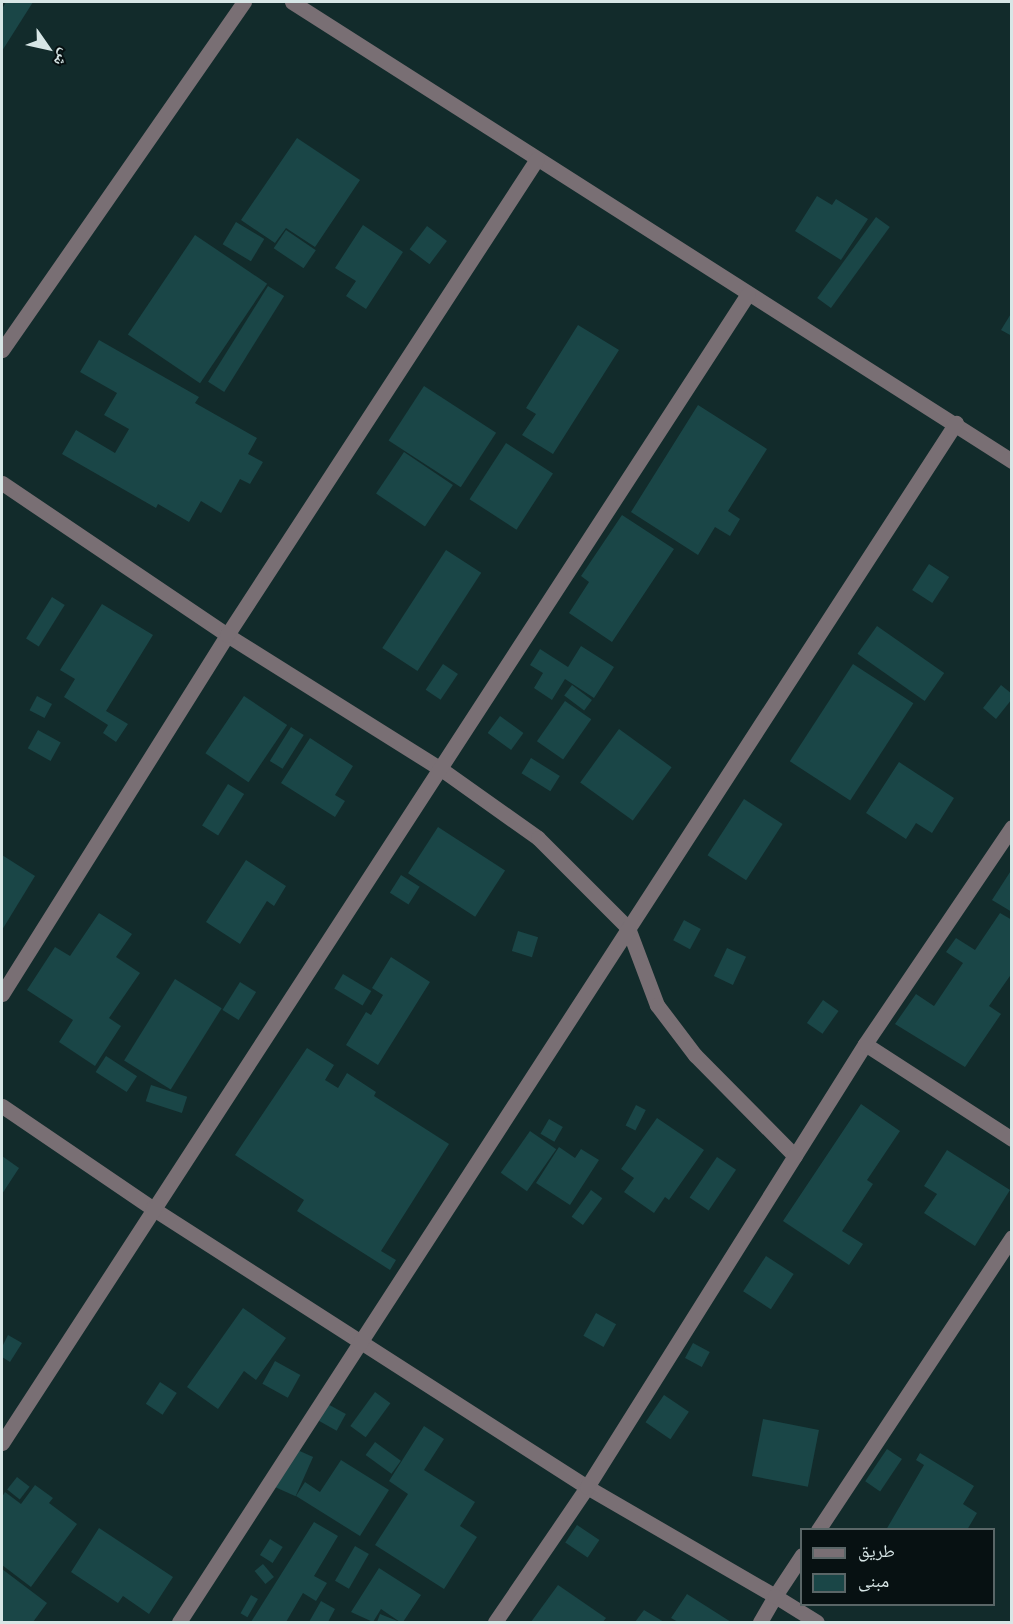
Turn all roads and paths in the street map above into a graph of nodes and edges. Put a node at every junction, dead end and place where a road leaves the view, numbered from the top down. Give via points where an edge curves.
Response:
1 (244, 2) edge
2 (292, 2) edge
3 (537, 159) junction
4 (748, 294) junction
5 (2, 350) edge
6 (956, 423) junction
7 (1011, 461) edge
8 (2, 483) edge
9 (227, 635) junction
10 (441, 769) junction
11 (1011, 827) edge
12 (628, 928) junction
13 (2, 994) edge
14 (865, 1044) junction
15 (2, 1106) edge
16 (1011, 1138) edge
17 (795, 1156) junction
18 (152, 1208) junction
19 (1011, 1237) edge
20 (361, 1340) junction
21 (2, 1443) edge
22 (587, 1487) junction
23 (819, 1528) edge
24 (800, 1557) edge
25 (775, 1596) junction
26 (178, 1623) edge
27 (495, 1623) edge
28 (760, 1623) edge
29 (817, 1623) edge

1 - 5 street
2 - 3 street
3 - 4 street
3 - 9 street
4 - 6 street
4 - 10 street
6 - 7 street
6 - 12 street
8 - 9 street
9 - 10 street
9 - 13 street
10 - 12 street via 538,838
10 - 18 street
11 - 14 street
12 - 17 street via 663,1013 701,1063
12 - 20 street
14 - 16 street
14 - 17 street
15 - 18 street
17 - 22 street
18 - 20 street
18 - 21 street
19 - 23 street
20 - 22 street
20 - 26 street
22 - 25 street
22 - 27 street
24 - 25 street
25 - 28 street
25 - 29 street

